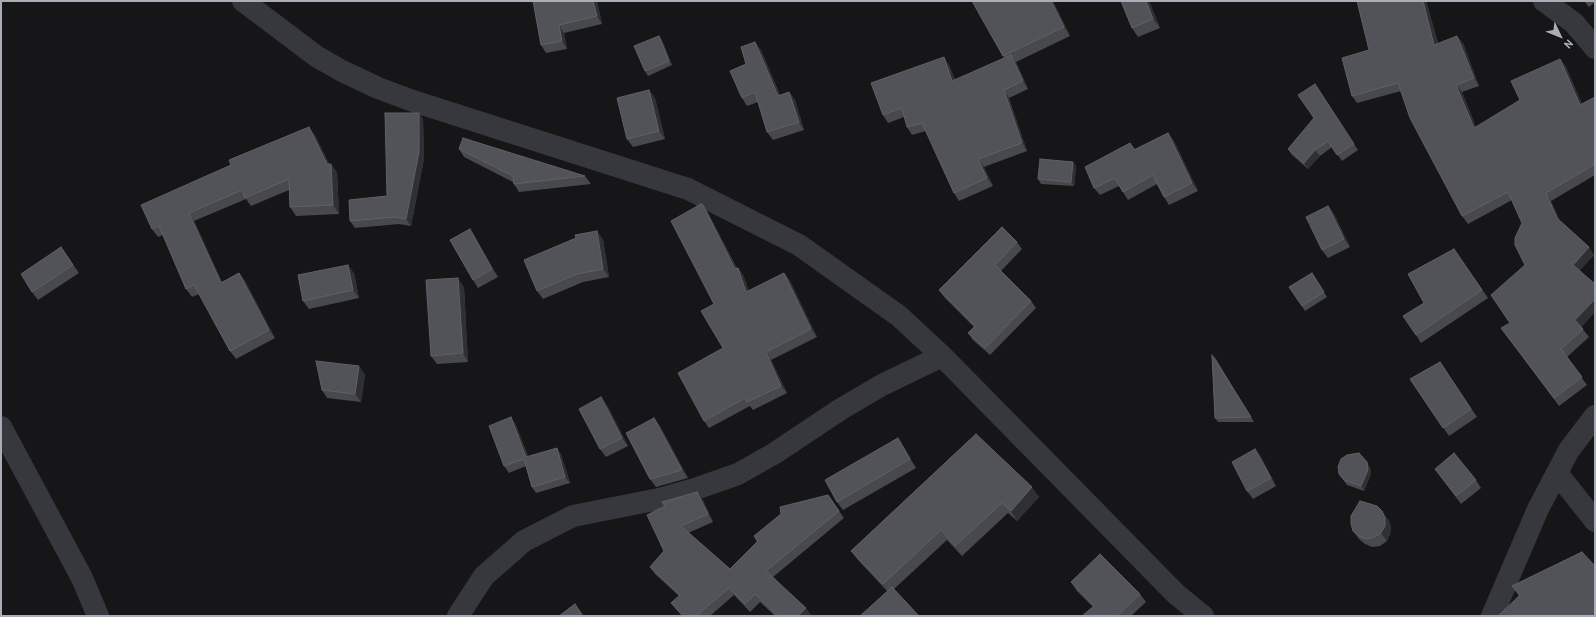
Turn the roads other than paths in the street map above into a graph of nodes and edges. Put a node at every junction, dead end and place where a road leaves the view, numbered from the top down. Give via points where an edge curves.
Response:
1 (243, 1) edge
2 (1544, 1) edge
3 (1595, 48) edge
4 (942, 356) junction
5 (1595, 416) edge
6 (1, 427) edge
7 (1557, 473) junction
8 (1595, 521) edge
9 (98, 616) edge
10 (458, 616) edge
11 (1203, 616) edge
12 (1492, 616) edge

1 - 4 street via 316,56 378,88 688,189 799,245 899,316
2 - 3 street via 1574,23
4 - 10 street via 882,384 738,474 659,499 573,516 524,541 484,576
4 - 11 street via 1176,594
5 - 7 street via 1569,450
6 - 9 street via 82,578
7 - 8 street
7 - 12 street via 1538,509

